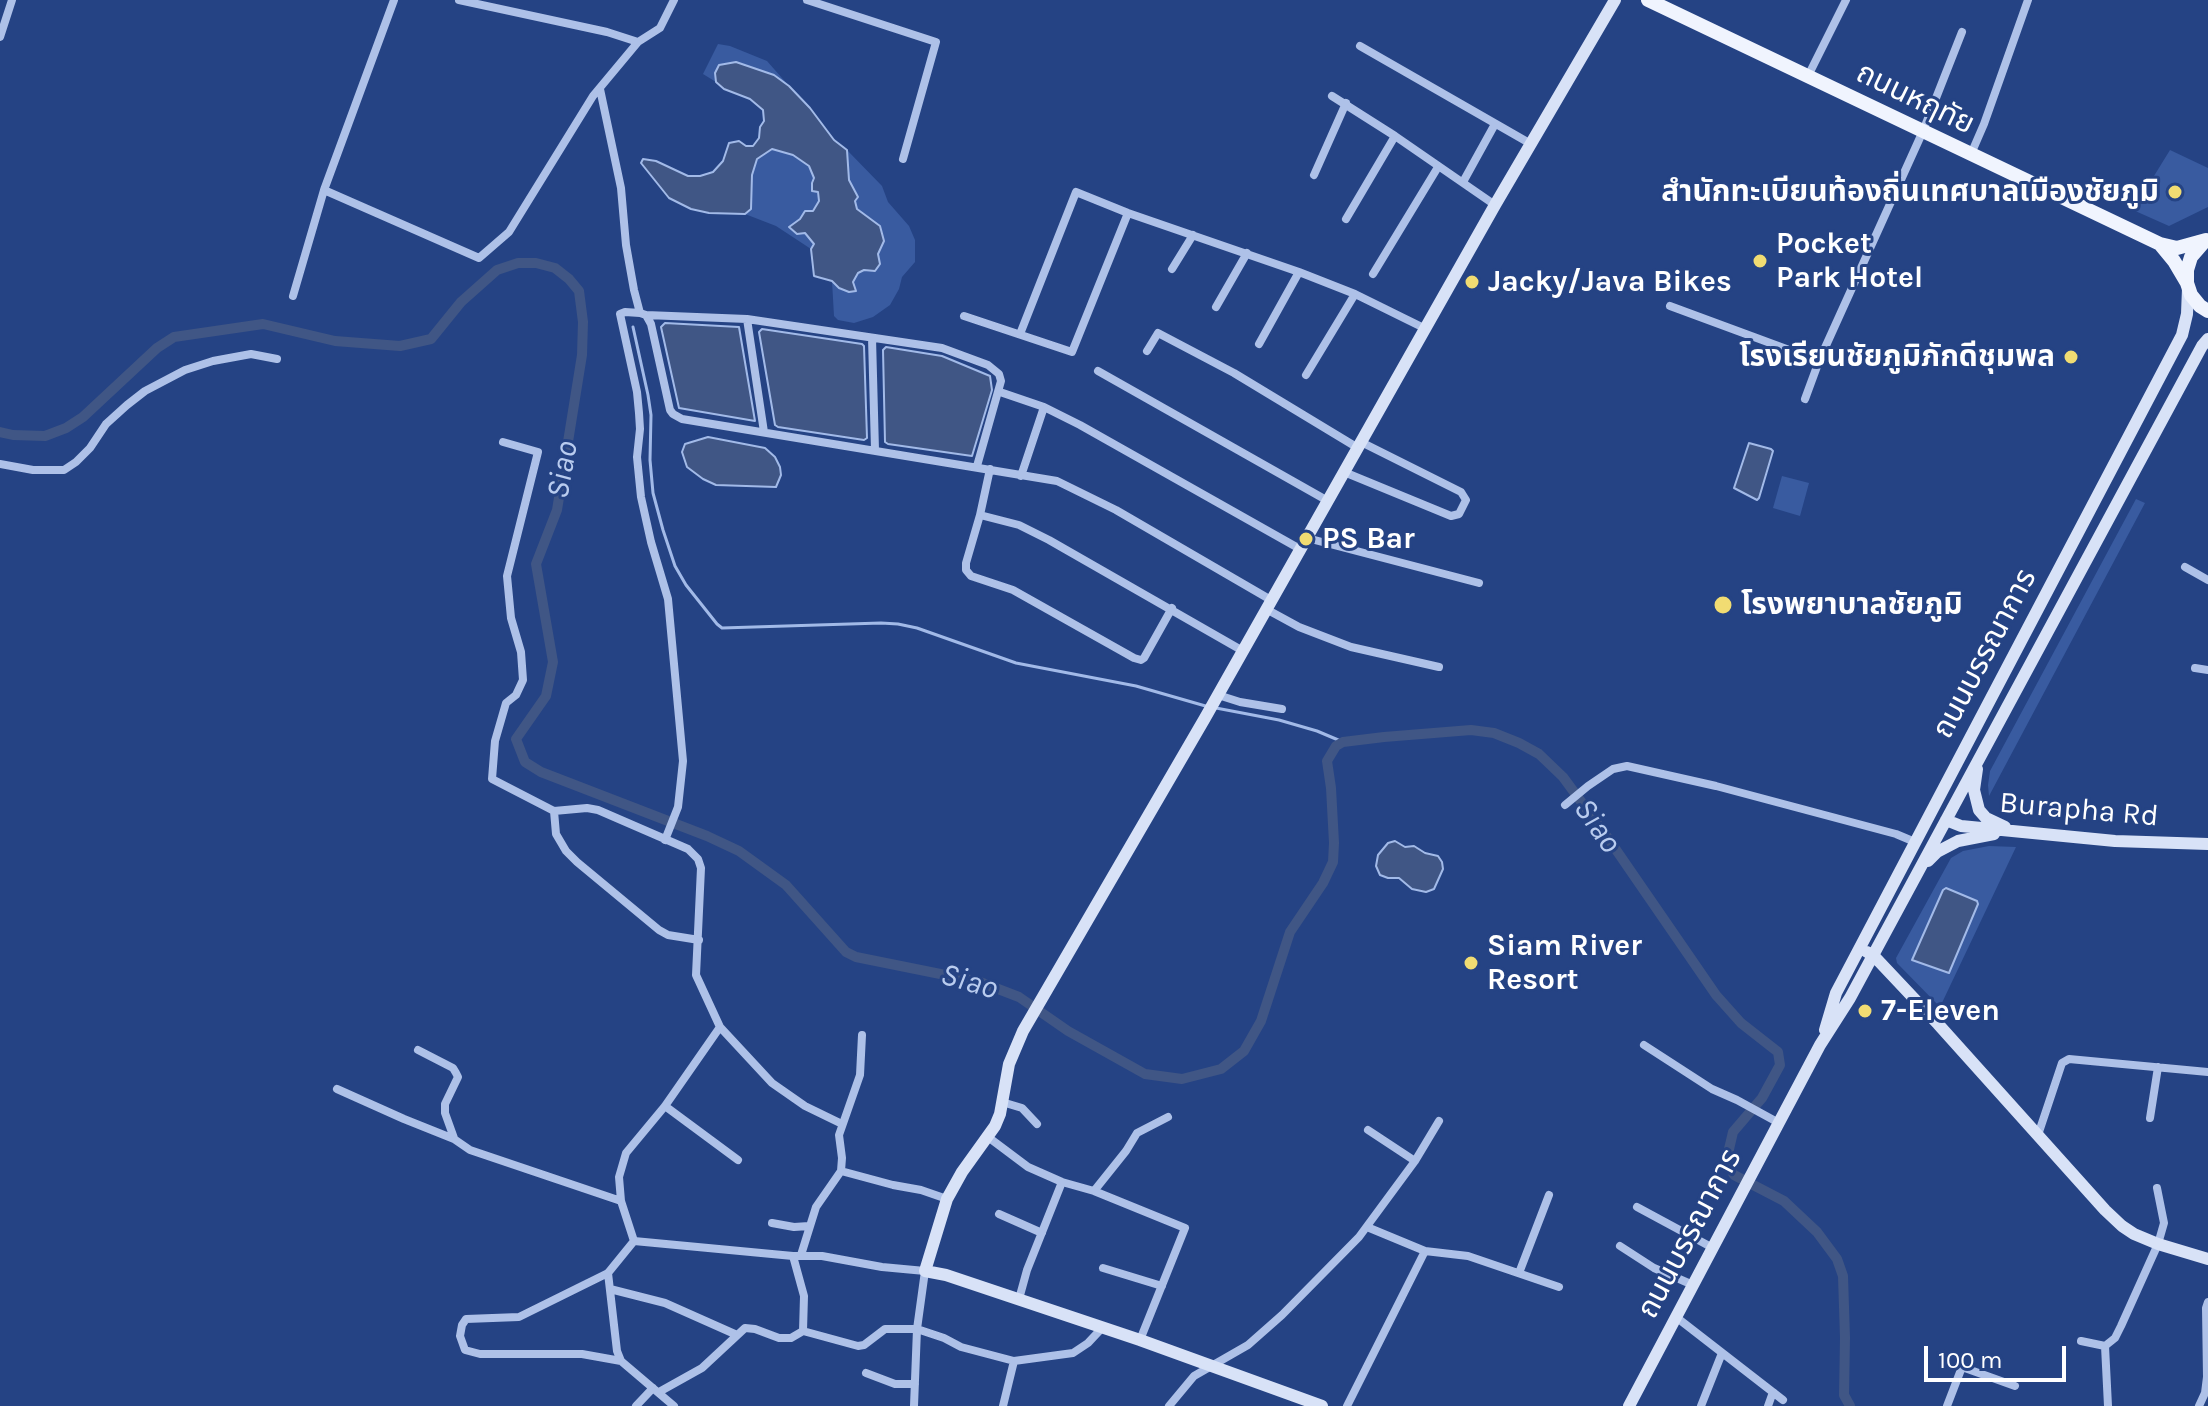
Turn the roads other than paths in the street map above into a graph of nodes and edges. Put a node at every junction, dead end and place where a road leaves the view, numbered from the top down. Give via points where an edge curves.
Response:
1 (12, 0) edge
2 (394, 0) edge
3 (674, 0) edge
4 (807, 0) edge
5 (1615, 0) edge
6 (1648, 0) edge
7 (1846, 0) edge
8 (2028, 0) edge
9 (463, 1) edge
10 (1962, 32) dead end
11 (0, 37) edge
12 (638, 42) junction
13 (1360, 46) dead end
14 (1808, 76) junction
15 (600, 89) junction
16 (1332, 96) dead end
17 (1346, 103) junction
18 (1495, 124) junction
19 (1923, 131) junction
20 (1395, 136) junction
21 (1531, 144) junction
22 (1971, 154) junction
23 (903, 159) dead end
24 (1438, 167) junction
25 (1314, 175) dead end
26 (1463, 182) junction
27 (324, 190) junction
28 (1495, 205) junction
29 (1128, 213) junction
30 (1346, 219) dead end
31 (1193, 235) junction
32 (2207, 240) edge
33 (2160, 244) junction
34 (1247, 253) junction
35 (1172, 269) dead end
36 (1299, 272) junction
37 (1373, 274) dead end
38 (2188, 285) junction
39 (1355, 294) junction
40 (293, 296) dead end
41 (1670, 306) dead end
42 (1216, 307) dead end
43 (2208, 311) edge
44 (636, 313) junction
45 (964, 316) dead end
46 (747, 319) junction
47 (1426, 329) junction
48 (1020, 334) junction
49 (872, 338) junction
50 (2208, 339) edge
51 (1259, 344) dead end
52 (1147, 351) dead end
53 (277, 359) dead end
54 (1819, 361) junction
55 (1098, 371) dead end
56 (1306, 375) dead end
57 (1000, 392) junction
58 (1805, 399) dead end
59 (1044, 407) junction
60 (2135, 424) junction
61 (764, 432) junction
62 (2154, 434) junction
63 (503, 442) dead end
64 (1360, 445) junction
65 (875, 450) junction
66 (0, 464) edge
67 (977, 466) junction
68 (990, 469) junction
69 (1344, 472) junction
70 (1021, 476) junction
71 (1328, 501) junction
72 (980, 515) junction
73 (1304, 544) junction
74 (2067, 554) junction
75 (2085, 563) junction
76 (2185, 567) dead end
77 (2208, 580) edge
78 (1479, 583) dead end
79 (1269, 605) junction
80 (1172, 608) junction
81 (1243, 651) junction
82 (1439, 667) dead end
83 (2195, 668) dead end
84 (2208, 670) edge
85 (1216, 698) junction
86 (1282, 709) dead end
87 (1983, 714) junction
88 (1999, 722) junction
89 (1983, 751) junction
90 (1565, 805) dead end
91 (554, 811) junction
92 (1931, 812) junction
93 (1946, 820) junction
94 (2017, 832) junction
95 (666, 838) junction
96 (1915, 842) junction
97 (2208, 844) edge
98 (1921, 868) junction
99 (699, 940) junction
100 (1860, 948) junction
101 (1873, 955) junction
102 (720, 1027) junction
103 (862, 1035) dead end
104 (1644, 1045) dead end
105 (1820, 1045) junction
106 (418, 1050) dead end
107 (2158, 1067) junction
108 (2208, 1072) edge
109 (337, 1089) dead end
110 (1002, 1102) junction
111 (665, 1106) junction
112 (1168, 1117) dead end
113 (2150, 1118) dead end
114 (1439, 1121) dead end
115 (1779, 1123) junction
116 (842, 1124) junction
117 (1037, 1124) dead end
118 (1368, 1130) dead end
119 (2038, 1135) junction
120 (988, 1137) junction
121 (454, 1139) junction
122 (738, 1160) dead end
123 (1415, 1161) junction
124 (841, 1171) junction
125 (1062, 1182) junction
126 (2157, 1188) dead end
127 (1094, 1191) junction
128 (1549, 1195) dead end
129 (947, 1199) junction
130 (621, 1201) junction
131 (1637, 1207) dead end
132 (999, 1214) dead end
133 (772, 1223) dead end
134 (809, 1226) junction
135 (1367, 1227) junction
136 (1042, 1233) junction
137 (634, 1241) junction
138 (2158, 1244) junction
139 (1620, 1246) dead end
140 (1713, 1248) junction
141 (1425, 1251) junction
142 (797, 1255) junction
143 (2208, 1259) edge
144 (1103, 1268) dead end
145 (925, 1271) junction
146 (608, 1273) junction
147 (1519, 1273) junction
148 (1693, 1285) junction
149 (1162, 1286) junction
150 (1559, 1287) dead end
151 (610, 1289) junction
152 (1019, 1299) junction
153 (2208, 1302) edge
154 (1676, 1317) junction
155 (1102, 1328) junction
156 (917, 1329) junction
157 (803, 1331) junction
158 (737, 1335) junction
159 (1140, 1340) junction
160 (2081, 1341) dead end
161 (2105, 1346) junction
162 (1722, 1353) junction
163 (621, 1361) junction
164 (1014, 1361) junction
165 (1208, 1366) junction
166 (866, 1373) dead end
167 (915, 1384) junction
168 (2015, 1386) dead end
169 (656, 1390) junction
170 (1773, 1392) junction
171 (1783, 1400) dead end
172 (636, 1406) edge
173 (674, 1406) edge
174 (914, 1406) edge
175 (1003, 1406) edge
176 (1169, 1406) edge
177 (1322, 1406) edge
178 (1347, 1406) edge
179 (1629, 1406) edge
180 (1701, 1406) edge
181 (1768, 1406) edge
182 (1947, 1406) edge
183 (2108, 1406) edge
184 (2199, 1406) edge

1 - 11 street
2 - 27 street
3 - 12 street via 660,28
4 - 23 street via 936,42
5 - 21 street
6 - 14 main road, ถนนหฤทัย
7 - 14 street
8 - 22 street
9 - 12 street
10 - 19 street
12 - 15 street
13 - 18 street
14 - 19 main road, ถนนหฤทัย
15 - 27 street via 509,232 479,258
15 - 44 street via 621,188
16 - 17 street
17 - 20 street
17 - 25 street
18 - 21 street
18 - 26 street
19 - 22 main road, ถนนหฤทัย
19 - 54 street
20 - 24 street
20 - 30 street
21 - 28 street
22 - 33 main road, ถนนหฤทัย
24 - 26 street
24 - 37 street
26 - 28 street
27 - 40 street
28 - 47 street
29 - 31 street
29 - 48 street via 1072,352
29 - 48 street via 1076,192
31 - 34 street
31 - 35 street
32 - 33 main road, ถนนหฤทัย via 2177,248
32 - 38 main road via 2191,257
33 - 38 main road, ถนนหฤทัย
34 - 36 street
34 - 42 street
36 - 39 street
36 - 51 street
38 - 43 main road, ถนนหฤทัย
38 - 60 street, ถนนบรรณาการ via 2182,335
39 - 47 street
39 - 56 street
41 - 54 street
44 - 46 street
44 - 61 street via 650,320 673,414
44 - 95 street via 620,314 639,413 641,497 668,599 683,761 678,807
45 - 48 street
46 - 49 street
46 - 61 street
47 - 64 street
49 - 57 street via 942,348 988,365 999,374
49 - 65 street
50 - 62 street, ถนนบรรณาการ
52 - 64 street via 1158,333
53 - 66 street via 251,354 185,370 127,405 64,470
54 - 58 street
55 - 71 street
57 - 59 street
57 - 67 street
59 - 70 street
59 - 73 street
60 - 62 street
60 - 74 street, ถนนบรรณาการ
61 - 65 street
62 - 75 street, ถนนบรรณาการ
63 - 91 street via 538,452 507,576 523,680 506,703 492,779
64 - 69 street
64 - 69 street via 1461,492 1466,500 1459,514 1451,516
65 - 67 street
67 - 68 street
68 - 70 street
68 - 72 street
69 - 71 street
70 - 79 street via 1057,481 1116,510
71 - 73 street
72 - 80 street via 1019,525
72 - 80 street via 966,563 968,574 1013,590 1134,658 1144,658
73 - 78 street
73 - 79 street
74 - 75 street
74 - 87 street, ถนนบรรณาการ
75 - 88 street, ถนนบรรณาการ
76 - 77 street
79 - 81 street
79 - 82 street via 1299,627 1351,647
80 - 81 street
81 - 85 street
83 - 84 street
85 - 86 street
85 - 110 street via 1023,1031 1009,1064
87 - 88 street
87 - 92 street, ถนนบรรณาการ
88 - 89 street, ถนนบรรณาการ
89 - 93 street, ถนนบรรณาการ
89 - 94 street via 1974,790 1979,810
90 - 96 street via 1613,769 1627,766
91 - 95 street via 598,810
91 - 99 street via 556,834 577,862 659,930
92 - 93 street
92 - 96 street, ถนนบรรณาการ
93 - 94 street, Burapha Rd
93 - 98 street, ถนนบรรณาการ
94 - 97 street, Burapha Rd
94 - 98 street via 1958,841
95 - 99 street via 688,849 701,868
96 - 100 street, ถนนบรรณาการ
98 - 101 street, ถนนบรรณาการ
99 - 102 street via 696,975
100 - 101 street
100 - 105 street, ถนนบรรณาการ via 1836,993
101 - 105 street, ถนนบรรณาการ
101 - 119 street
102 - 111 street
102 - 116 street via 772,1083
103 - 116 street via 860,1075
104 - 115 street via 1712,1089
105 - 115 street, ถนนบรรณาการ
106 - 121 street via 453,1068 458,1077 445,1104
107 - 108 street
107 - 113 street
107 - 119 street via 2069,1059 2062,1063
109 - 121 street
110 - 117 street via 1022,1108
110 - 120 street
111 - 122 street
111 - 130 street via 626,1153 619,1177
112 - 127 street via 1137,1133
114 - 123 street
115 - 140 street, ถนนบรรณาการ
116 - 124 street
118 - 123 street
119 - 138 street via 2122,1226
120 - 125 street via 1028,1167
120 - 129 street
121 - 130 street via 470,1150
123 - 135 street
124 - 129 street
124 - 134 street
125 - 127 street
125 - 136 street
126 - 138 street via 2164,1223
127 - 149 street via 1185,1228
128 - 147 street
129 - 145 street
130 - 137 street
131 - 140 street
132 - 136 street
133 - 134 street
134 - 142 street
135 - 141 street
135 - 165 street via 1248,1345
136 - 152 street
137 - 142 street
137 - 146 street
138 - 143 street
138 - 161 street via 2115,1338
139 - 148 street
140 - 148 street, ถนนบรรณาการ
141 - 147 street via 1468,1256
141 - 178 street
142 - 145 street
142 - 157 street via 806,1308
144 - 149 street
145 - 152 street
145 - 156 street
146 - 151 street
146 - 163 street via 519,1317 466,1319 460,1336 465,1350 480,1354 582,1354
147 - 150 street
148 - 154 street, ถนนบรรณาการ
149 - 159 street
151 - 158 street via 665,1303
151 - 163 street
152 - 155 street
153 - 184 street via 2207,1377
154 - 162 street
154 - 179 street, ถนนบรรณาการ
155 - 159 street
155 - 164 street via 1073,1353
156 - 157 street via 885,1329 858,1346
156 - 164 street
156 - 167 street
157 - 158 street via 779,1338 745,1328
158 - 169 street via 702,1368
159 - 165 street
160 - 161 street
161 - 183 street
162 - 170 street
162 - 180 street
163 - 169 street
164 - 175 street
165 - 176 street
165 - 177 street
166 - 167 street via 895,1384
167 - 174 street
168 - 182 street via 1962,1367
169 - 172 street
169 - 173 street
170 - 171 street
170 - 181 street

